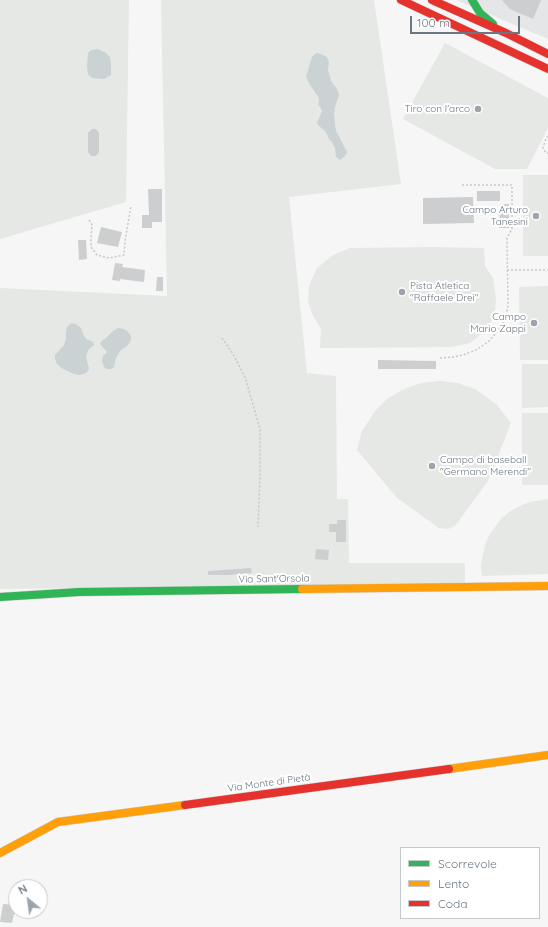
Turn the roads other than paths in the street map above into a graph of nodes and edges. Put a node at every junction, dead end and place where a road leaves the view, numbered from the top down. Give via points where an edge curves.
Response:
1 (401, 0) edge
2 (432, 0) edge
3 (472, 0) edge
4 (506, 33) junction
5 (548, 54) edge
6 (548, 69) edge
7 (548, 586) edge
8 (0, 597) edge
9 (548, 755) edge
10 (0, 853) edge

1 - 6 street
2 - 4 street
3 - 4 street via 483,16
4 - 5 street
7 - 8 street, Via Sant'Orsola via 79,592
9 - 10 street, Via Monte di Pietà via 58,822

